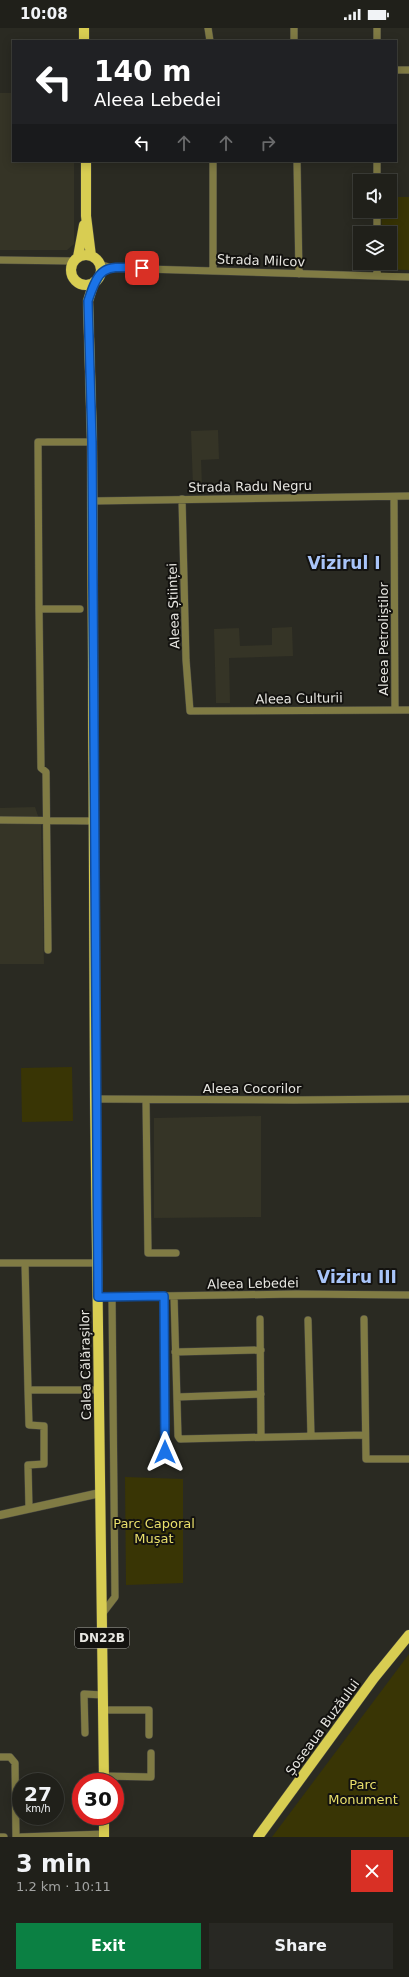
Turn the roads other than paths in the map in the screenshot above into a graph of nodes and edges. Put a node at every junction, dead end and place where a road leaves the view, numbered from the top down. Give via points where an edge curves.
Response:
1 (84, 28) edge
2 (208, 28) edge
3 (294, 28) edge
4 (377, 28) edge
5 (84, 40) edge
6 (210, 40) edge
7 (294, 40) edge
8 (377, 40) edge
9 (397, 70) edge
10 (409, 70) edge
11 (86, 162) edge
12 (213, 162) edge
13 (297, 162) edge
14 (377, 162) edge
15 (377, 174) edge
16 (86, 216) junction
17 (91, 256) junction
18 (76, 259) junction
19 (0, 260) edge
20 (100, 268) junction
21 (213, 270) junction
22 (376, 270) edge
23 (299, 274) junction
24 (376, 276) junction
25 (409, 277) edge
26 (94, 282) junction
27 (78, 283) junction
28 (88, 301) junction
29 (92, 442) junction
30 (409, 496) edge
31 (394, 497) junction
32 (182, 499) junction
33 (92, 501) junction
34 (39, 609) junction
35 (80, 609) dead end
36 (395, 709) junction
37 (409, 710) edge
38 (190, 711) joint
39 (0, 820) edge
40 (47, 820) junction
41 (93, 821) junction
42 (48, 950) dead end
43 (95, 1099) junction
44 (409, 1099) edge
45 (146, 1100) junction
46 (176, 1253) dead end
47 (0, 1263) edge
48 (25, 1263) junction
49 (97, 1263) junction
50 (409, 1295) edge
51 (164, 1296) junction
52 (174, 1296) junction
53 (98, 1297) junction
54 (112, 1297) junction
55 (260, 1319) dead end
56 (364, 1319) dead end
57 (308, 1320) dead end
58 (261, 1350) junction
59 (175, 1352) junction
60 (28, 1390) junction
61 (99, 1390) junction
62 (261, 1394) junction
63 (177, 1397) junction
64 (365, 1435) junction
65 (311, 1436) junction
66 (261, 1437) junction
67 (165, 1452) dead end
68 (409, 1459) edge
69 (100, 1493) junction
70 (29, 1508) junction
71 (0, 1515) edge
72 (102, 1614) junction
73 (409, 1635) edge
74 (103, 1695) junction
75 (103, 1710) junction
76 (85, 1733) dead end
77 (149, 1735) dead end
78 (151, 1753) dead end
79 (0, 1757) edge
80 (104, 1773) edge
81 (124, 1778) edge
82 (104, 1825) edge
83 (104, 1836) edge
84 (0, 1837) edge
85 (4, 1837) edge
86 (16, 1837) edge
87 (21, 1837) edge
88 (258, 1837) edge

1 - 5 main road
2 - 6 street
3 - 7 street
4 - 8 street
9 - 10 street
11 - 16 main road, DN22B
12 - 21 street
13 - 23 street
14 - 15 street
16 - 17 main road, DN22B
16 - 18 main road, DN22B
17 - 18 main road
17 - 20 main road
18 - 19 street
18 - 27 main road, DN22B via 71,273
20 - 21 street, Strada Milcov
20 - 26 main road, DN22B
21 - 23 street, Strada Milcov
22 - 24 street
23 - 24 street, Strada Milcov
24 - 25 street, Strada Milcov
26 - 27 main road via 86,285
26 - 28 main road, Calea Călărașilor / DN22B
27 - 28 main road, Calea Călărașilor / DN22B
28 - 29 main road, Calea Călărașilor / DN22B
29 - 33 main road, Calea Călărașilor / DN22B
29 - 34 street via 38,442
30 - 31 street, Strada Radu Negru
31 - 32 street, Strada Radu Negru
31 - 36 street, Aleea Petroliștilor
32 - 33 street, Strada Radu Negru
32 - 38 street, Aleea Științei via 186,660
33 - 41 main road, Calea Călărașilor / DN22B
34 - 35 street
34 - 40 street via 41,768 46,772
36 - 37 street, Aleea Culturii
36 - 38 street, Aleea Culturii
39 - 40 street
40 - 41 street
40 - 42 street
41 - 43 main road, Calea Călărașilor / DN22B
43 - 45 street, Aleea Cocorilor
43 - 49 main road, Calea Călărașilor / DN22B
44 - 45 street, Aleea Cocorilor
45 - 46 street via 148,1253
47 - 48 street
48 - 49 street
48 - 60 street
49 - 53 main road, Calea Călărașilor / DN22B
50 - 52 street, Aleea Lebedei
51 - 52 street, Aleea Lebedei
51 - 54 street, Aleea Lebedei
51 - 67 street
52 - 59 street
53 - 54 street, Aleea Lebedei
53 - 61 main road, Calea Călărașilor / DN22B
54 - 72 street via 115,1597
55 - 58 street
56 - 64 street
57 - 65 street
58 - 59 street
58 - 62 street
59 - 63 street
60 - 61 street
60 - 70 street via 29,1424 44,1426 44,1464 28,1465
61 - 69 main road, Calea Călărașilor / DN22B
62 - 63 street
62 - 66 street
63 - 66 street via 180,1439
64 - 65 street
64 - 68 street via 366,1459
65 - 66 street
69 - 70 street
69 - 72 main road, Calea Călărașilor / DN22B
70 - 71 street
72 - 74 main road, Calea Călărașilor / DN22B
73 - 88 main road, Șoseaua Buzăului via 374,1678
74 - 75 main road, Calea Călărașilor / DN22B
74 - 76 street via 84,1694
75 - 77 street via 149,1710
75 - 80 main road, Calea Călărașilor / DN22B
78 - 81 street via 151,1777
79 - 86 street via 10,1757 15,1763
82 - 83 main road
83 - 87 street
84 - 85 street

